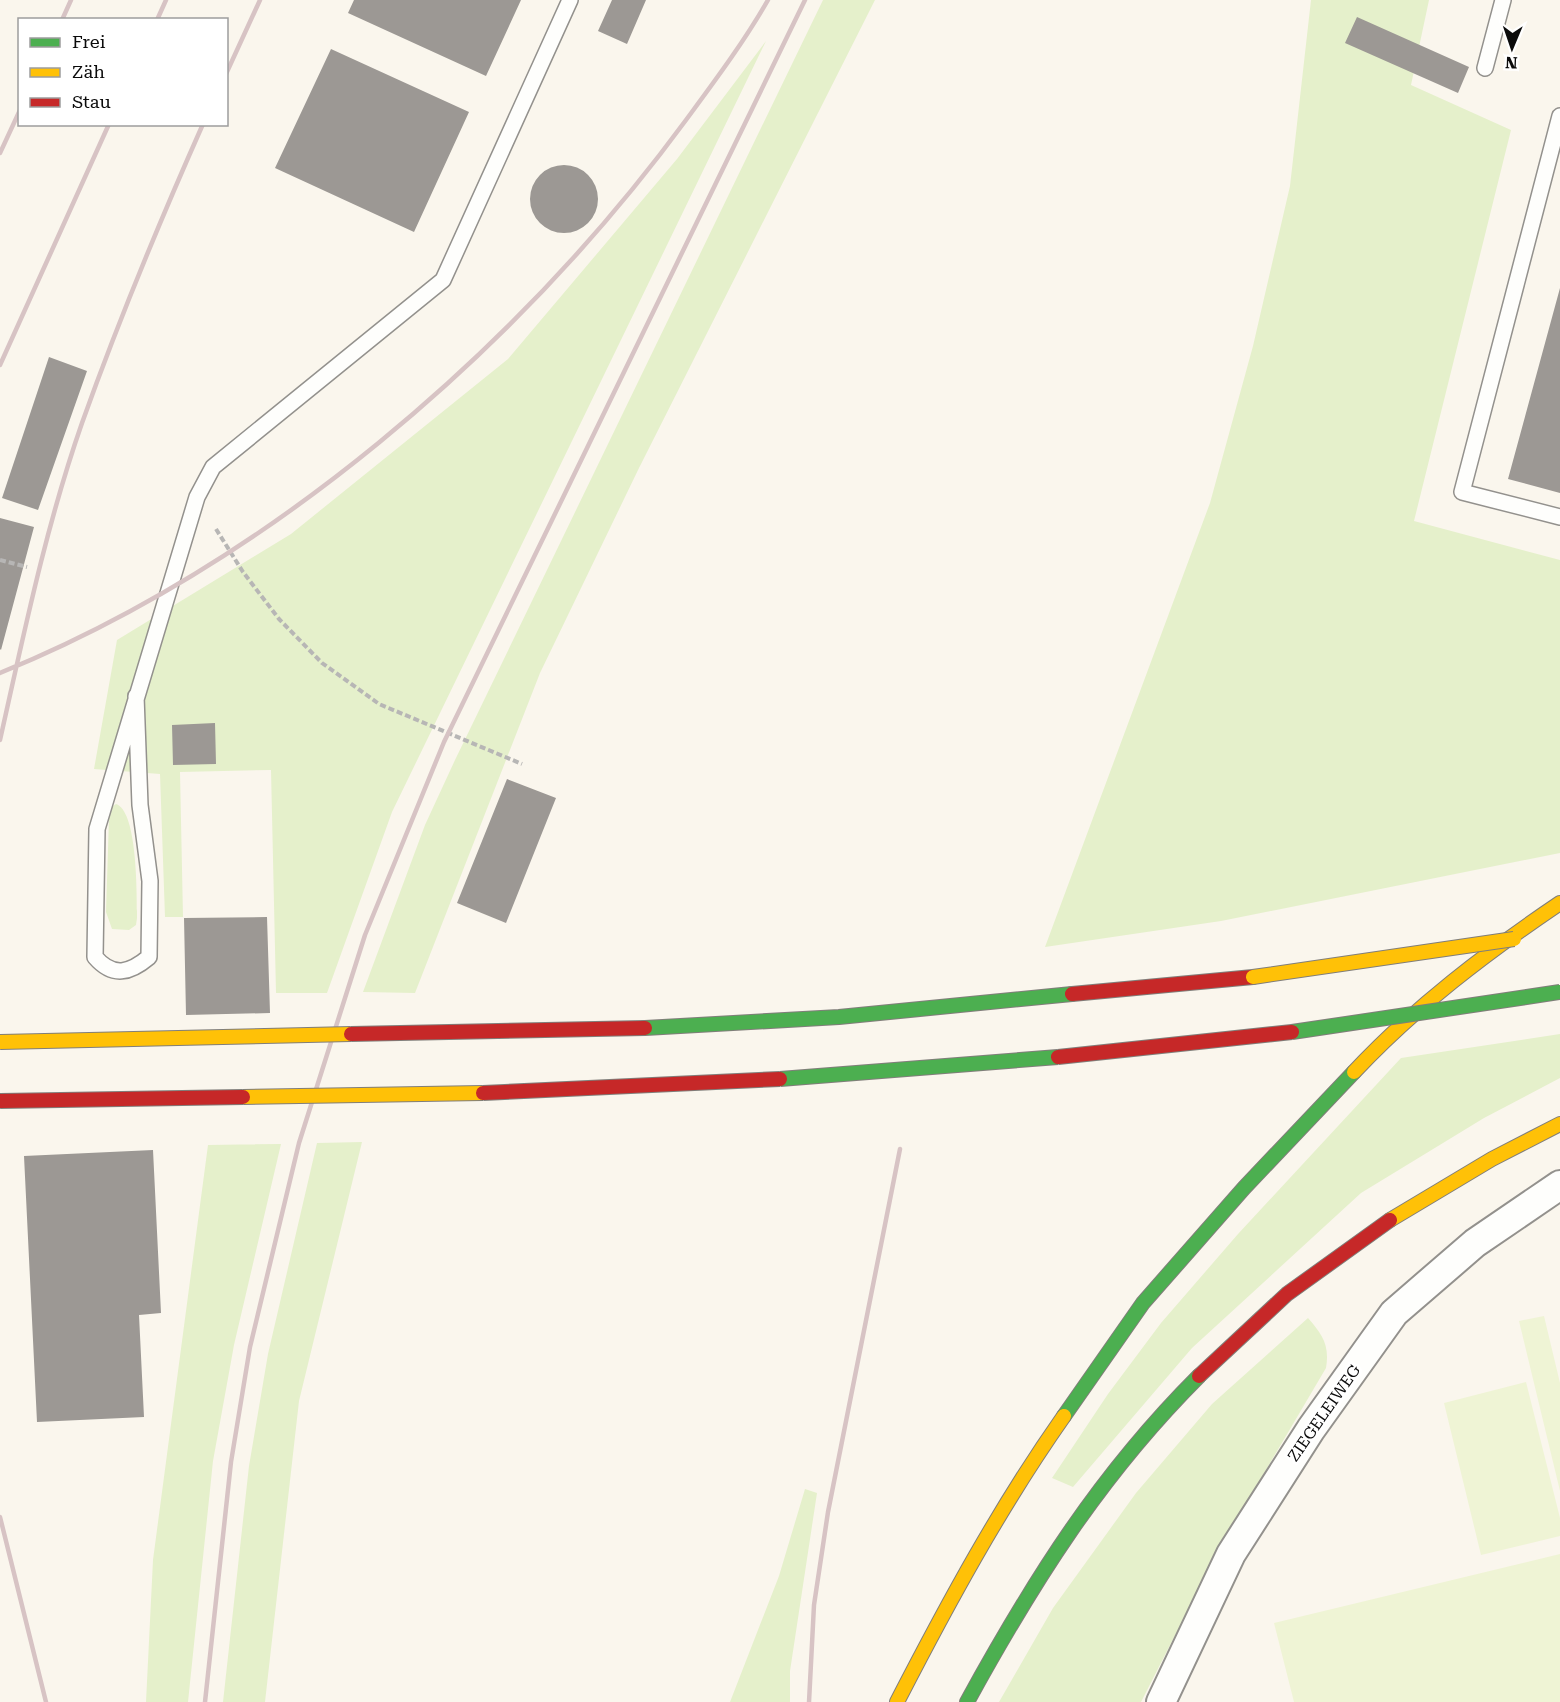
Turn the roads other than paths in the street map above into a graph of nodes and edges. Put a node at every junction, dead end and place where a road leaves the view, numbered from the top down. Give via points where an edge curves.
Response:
1 (570, 0) edge
2 (1503, 0) edge
3 (1485, 68) dead end
4 (1560, 116) edge
5 (1560, 517) edge
6 (136, 696) junction
7 (1560, 903) edge
8 (1543, 932) dead end
9 (1560, 992) edge
10 (0, 1042) edge
11 (0, 1101) edge
12 (1560, 1124) edge
13 (1560, 1185) edge
14 (897, 1702) edge
15 (967, 1702) edge
16 (1161, 1702) edge

1 - 6 lane via 443,280 213,467 197,497
2 - 3 lane
4 - 5 lane via 1462,492
6 - 6 lane via 97,829 95,957 104,968 121,973 149,957 150,881 140,805
7 - 14 highway via 1499,944 1390,1034 1244,1188 1143,1303 1027,1468 966,1569
8 - 10 highway, bridge via 1252,977 839,1017 645,1028
9 - 11 highway, bridge via 1197,1041 819,1076 471,1093
12 - 15 highway via 1423,1200 1288,1293 1204,1372 1111,1475 1067,1533 1022,1601
13 - 16 street, ZIEGELEIWEG via 1474,1243 1394,1313 1311,1429 1231,1554

